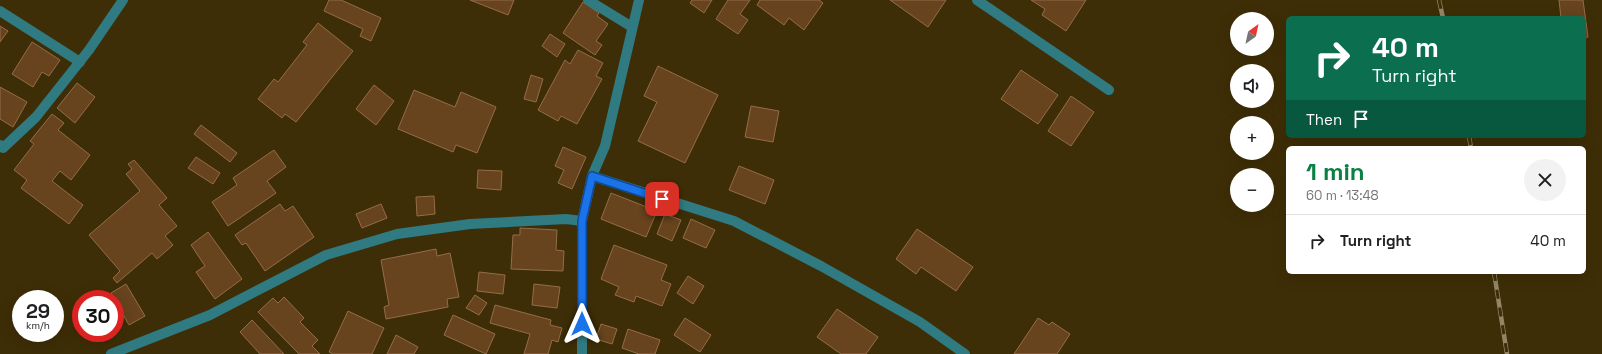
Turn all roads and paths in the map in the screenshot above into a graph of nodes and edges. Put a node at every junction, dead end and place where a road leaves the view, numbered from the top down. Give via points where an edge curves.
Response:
1 (123, 0) edge
2 (588, 0) edge
3 (639, 0) edge
4 (977, 0) edge
5 (0, 11) edge
6 (632, 27) junction
7 (80, 62) junction
8 (1109, 90) dead end
9 (0, 145) edge
10 (592, 176) junction
11 (582, 221) junction
12 (112, 354) edge
13 (582, 354) edge
14 (965, 354) edge

1 - 7 street
2 - 6 street
3 - 6 street
4 - 8 street
5 - 7 street
6 - 10 street via 605,146
7 - 9 street via 36,117 3,148
10 - 11 street
10 - 14 street via 734,221 920,322
11 - 12 street via 566,219 470,224 390,236 326,255 210,316
11 - 13 street

